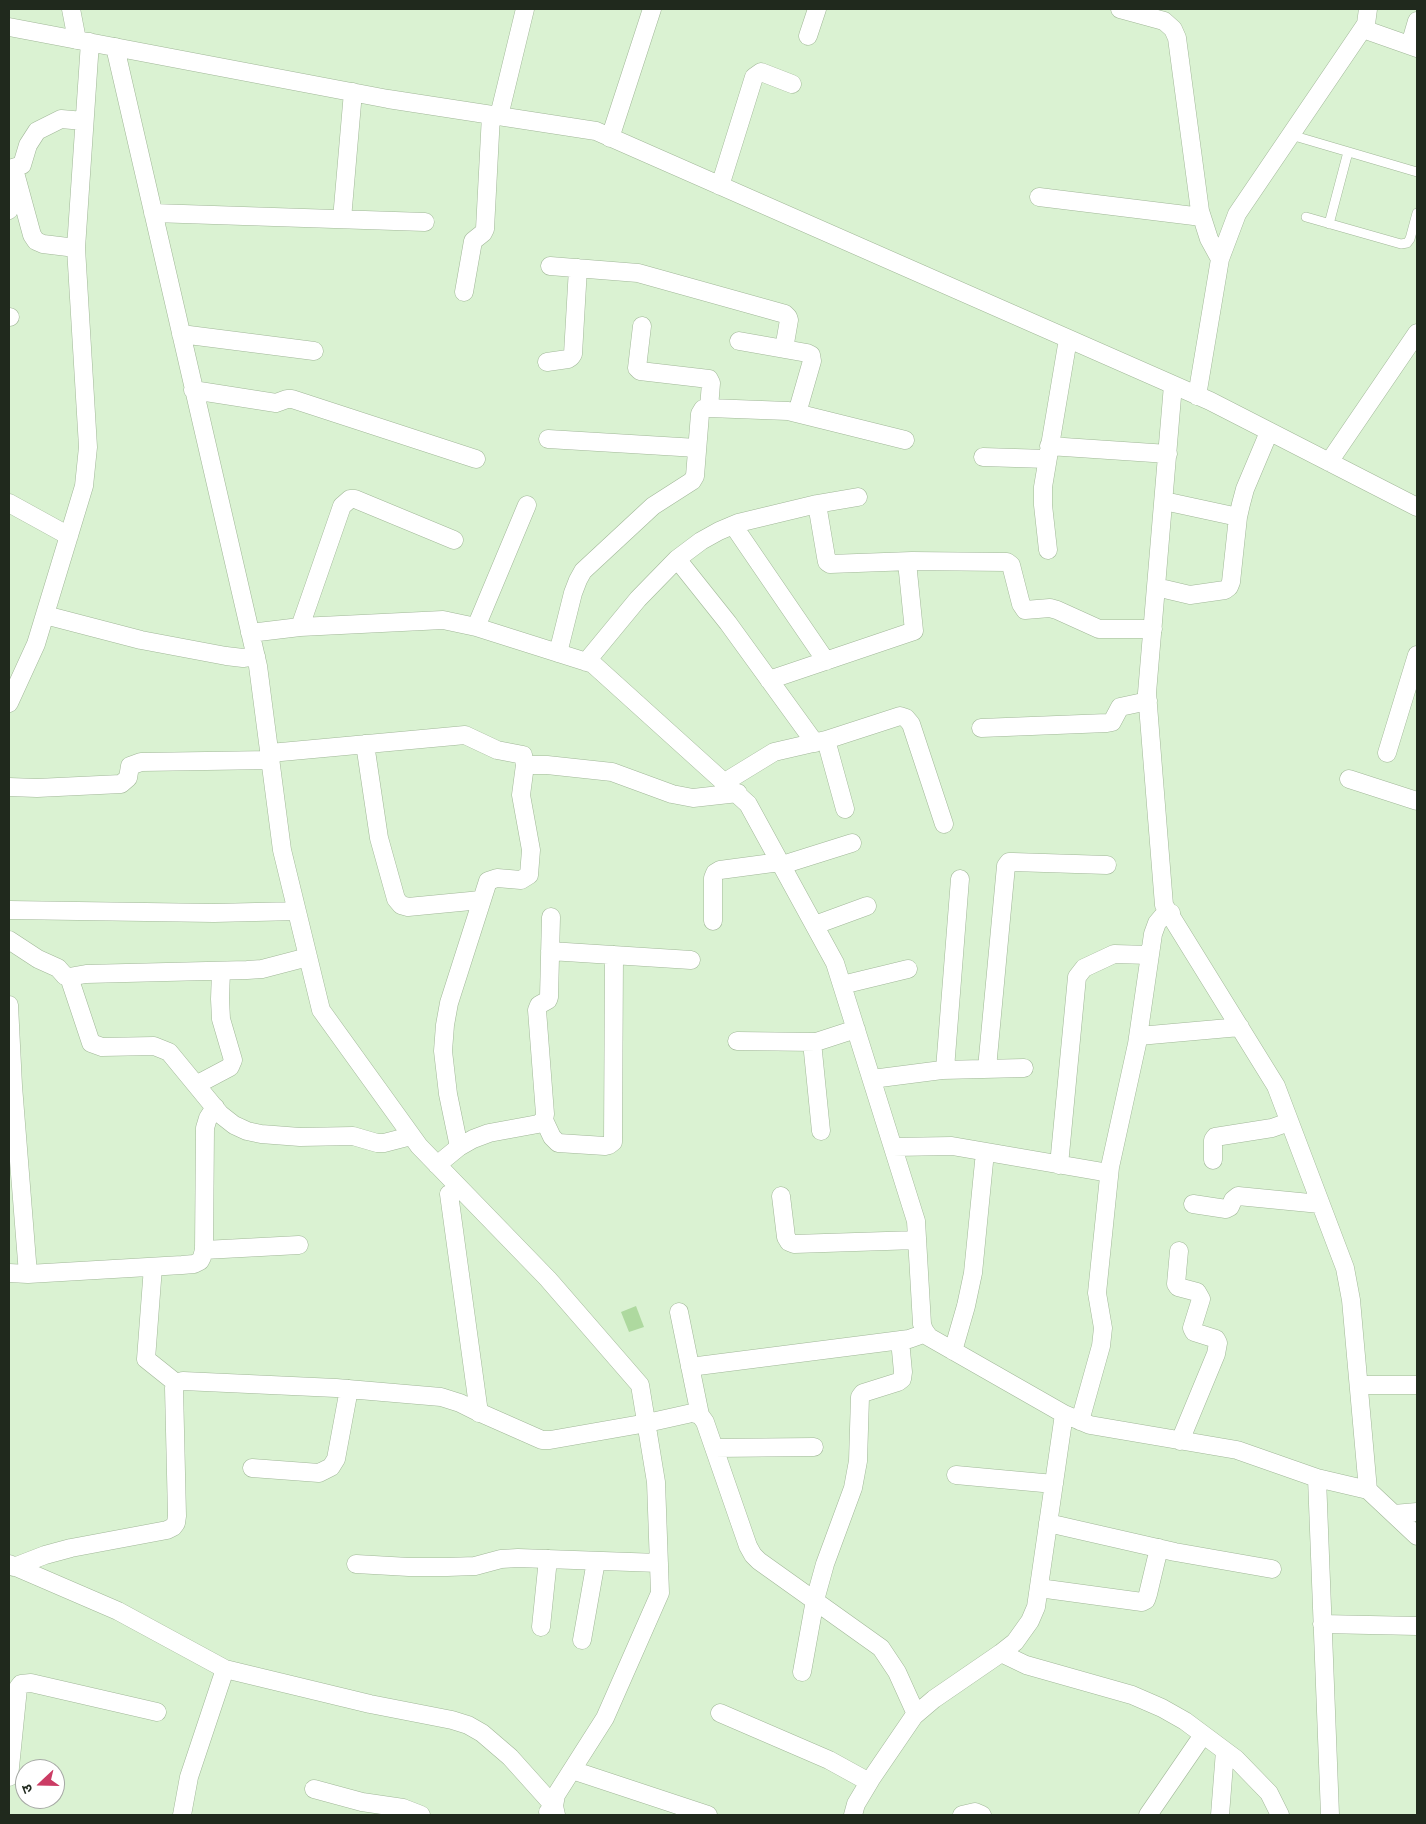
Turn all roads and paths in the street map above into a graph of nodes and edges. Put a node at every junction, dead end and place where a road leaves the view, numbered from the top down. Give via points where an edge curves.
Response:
1 (71, 9) edge
2 (525, 9) edge
3 (652, 9) edge
4 (817, 9) edge
5 (1120, 9) edge
6 (1368, 9) edge
7 (1417, 21) edge
8 (9, 27) edge
9 (1363, 29) junction
10 (808, 36) dead end
11 (83, 41) junction
12 (1414, 46) edge
13 (115, 47) junction
14 (792, 84) dead end
15 (353, 92) junction
16 (495, 116) junction
17 (84, 121) junction
18 (1291, 135) junction
19 (610, 138) junction
20 (1348, 152) junction
21 (11, 169) edge
22 (1417, 172) edge
23 (18, 186) junction
24 (720, 186) junction
25 (1039, 197) dead end
26 (9, 210) edge
27 (153, 213) junction
28 (1417, 213) edge
29 (1202, 217) junction
30 (1306, 217) dead end
31 (342, 219) junction
32 (424, 222) dead end
33 (1329, 224) junction
34 (76, 248) junction
35 (1220, 259) junction
36 (550, 266) dead end
37 (578, 268) junction
38 (464, 292) dead end
39 (642, 326) dead end
40 (1417, 333) edge
41 (181, 334) junction
42 (1068, 339) junction
43 (739, 340) dead end
44 (784, 349) junction
45 (314, 351) dead end
46 (547, 362) dead end
47 (1174, 385) junction
48 (193, 390) junction
49 (1197, 396) junction
50 (709, 408) junction
51 (798, 413) junction
52 (1269, 432) junction
53 (548, 439) dead end
54 (905, 440) dead end
55 (697, 448) junction
56 (1048, 453) junction
57 (1168, 454) junction
58 (983, 457) dead end
59 (476, 459) dead end
60 (1329, 462) junction
61 (858, 497) dead end
62 (1164, 501) junction
63 (9, 503) edge
64 (817, 504) junction
65 (527, 505) dead end
66 (1417, 507) edge
67 (1238, 517) junction
68 (733, 525) junction
69 (68, 536) junction
70 (454, 540) dead end
71 (1048, 550) dead end
72 (677, 560) junction
73 (907, 562) junction
74 (1156, 587) junction
75 (45, 615) junction
76 (300, 627) junction
77 (476, 627) junction
78 (1152, 629) junction
79 (250, 633) junction
80 (558, 653) junction
81 (1417, 655) edge
82 (256, 656) junction
83 (826, 661) junction
84 (586, 662) junction
85 (769, 680) junction
86 (1148, 701) junction
87 (9, 703) edge
88 (981, 728) dead end
89 (820, 742) junction
90 (365, 744) junction
91 (1387, 753) dead end
92 (270, 756) junction
93 (525, 766) junction
94 (1348, 779) dead end
95 (9, 787) edge
96 (731, 787) junction
97 (1417, 801) edge
98 (845, 809) dead end
99 (944, 824) dead end
100 (852, 843) dead end
101 (781, 864) junction
102 (1107, 865) dead end
103 (960, 879) dead end
104 (480, 900) junction
105 (867, 906) dead end
106 (9, 910) edge
107 (297, 911) junction
108 (1171, 913) junction
109 (551, 917) dead end
110 (713, 921) dead end
111 (815, 925) junction
112 (9, 940) edge
113 (550, 951) junction
114 (614, 955) junction
115 (1150, 955) junction
116 (308, 957) junction
117 (691, 960) dead end
118 (908, 969) dead end
119 (221, 971) junction
120 (69, 977) junction
121 (842, 985) junction
122 (9, 1005) edge
123 (1240, 1027) junction
124 (856, 1029) junction
125 (1139, 1036) junction
126 (737, 1041) dead end
127 (812, 1042) junction
128 (987, 1068) junction
129 (1024, 1068) dead end
130 (945, 1070) junction
131 (872, 1079) junction
132 (196, 1085) junction
133 (215, 1107) junction
134 (12, 1117) edge
135 (544, 1120) junction
136 (1289, 1122) junction
137 (821, 1131) dead end
138 (411, 1136) junction
139 (458, 1147) junction
140 (893, 1147) junction
141 (985, 1152) junction
142 (1212, 1160) dead end
143 (437, 1165) junction
144 (1060, 1165) junction
145 (1109, 1173) junction
146 (461, 1190) junction
147 (781, 1196) dead end
148 (1193, 1204) dead end
149 (1320, 1204) junction
150 (917, 1240) junction
151 (299, 1245) dead end
152 (204, 1250) junction
153 (1179, 1251) dead end
154 (153, 1267) junction
155 (9, 1273) edge
156 (28, 1274) junction
157 (679, 1312) dead end
158 (926, 1333) junction
159 (900, 1340) junction
160 (953, 1351) junction
161 (690, 1367) junction
162 (176, 1384) junction
163 (1359, 1385) junction
164 (1417, 1385) edge
165 (349, 1389) junction
166 (479, 1412) junction
167 (700, 1415) junction
168 (1072, 1417) junction
169 (646, 1423) junction
170 (1180, 1441) junction
171 (814, 1447) dead end
172 (714, 1448) junction
173 (252, 1468) dead end
174 (956, 1475) dead end
175 (1317, 1478) junction
176 (1054, 1484) junction
177 (1368, 1490) junction
178 (1417, 1512) edge
179 (1394, 1514) junction
180 (1048, 1523) junction
181 (1417, 1536) edge
182 (1159, 1548) junction
183 (548, 1559) junction
184 (596, 1561) junction
185 (659, 1563) junction
186 (356, 1564) dead end
187 (11, 1565) edge
188 (1272, 1569) dead end
189 (1039, 1588) junction
190 (815, 1600) junction
191 (1322, 1624) junction
192 (1417, 1626) edge
193 (541, 1627) dead end
194 (582, 1640) dead end
195 (1001, 1653) junction
196 (225, 1669) junction
197 (802, 1672) dead end
198 (157, 1712) dead end
199 (720, 1714) dead end
200 (916, 1714) junction
201 (1203, 1735) junction
202 (1225, 1751) junction
203 (572, 1770) junction
204 (9, 1777) edge
205 (869, 1782) junction
206 (314, 1789) dead end
207 (552, 1812) edge
208 (182, 1815) edge
209 (421, 1815) edge
210 (708, 1815) edge
211 (852, 1815) edge
212 (962, 1815) edge
213 (982, 1815) edge
214 (1148, 1815) edge
215 (1220, 1815) edge
216 (1280, 1815) edge
217 (1330, 1815) edge

1 - 11 street
2 - 16 street
3 - 19 street
4 - 10 street
5 - 29 street via 1164,21 1177,38
6 - 9 street
7 - 12 street
8 - 11 street
9 - 12 street
9 - 18 street
11 - 13 street
11 - 17 street
13 - 15 street
13 - 27 street
14 - 24 street via 761,72 754,77
15 - 16 street
15 - 31 street
16 - 19 street via 596,132
16 - 38 street via 485,229 473,241
17 - 21 street via 61,119 37,131 28,145 22,165
17 - 34 street
18 - 20 lane
18 - 35 street via 1237,214
19 - 24 street
20 - 22 lane
20 - 33 lane
21 - 23 street
23 - 26 street
23 - 34 street via 36,241
24 - 42 street
25 - 29 street
27 - 31 street
27 - 41 street
28 - 33 lane via 1410,239 1401,244
29 - 35 street
30 - 33 lane
31 - 32 street
34 - 69 street via 88,447 84,486
35 - 49 street
36 - 37 street
37 - 44 street via 638,272 785,314 789,320
37 - 46 street via 573,354 568,359
39 - 50 street via 637,368 709,380
40 - 60 street
41 - 45 street
41 - 48 street
42 - 47 street
42 - 56 street
43 - 44 street
44 - 51 street via 811,356
47 - 49 street
47 - 57 street
48 - 59 street via 276,403 292,399
48 - 79 street
49 - 52 street
50 - 51 street
50 - 55 street via 700,414
51 - 54 street
52 - 60 street
52 - 67 street
53 - 55 street
55 - 80 street via 692,481 653,506 583,572 573,593
56 - 57 street
56 - 58 street
56 - 71 street via 1043,505
57 - 62 street
60 - 66 street
61 - 64 street
62 - 67 street
62 - 74 street
63 - 69 street
64 - 68 street
64 - 73 street via 827,562 830,564
65 - 77 street
67 - 74 street via 1229,587 1190,595
68 - 72 street via 701,541
68 - 83 street
69 - 75 street
70 - 76 street via 350,499 342,506
72 - 84 street via 638,599
72 - 85 street
73 - 78 street via 1007,562 1011,565 1025,610 1050,608 1099,628
73 - 83 street via 914,631
74 - 78 street
75 - 82 street via 141,640 243,658
75 - 87 street via 36,644
76 - 77 street via 434,620
76 - 79 street
77 - 80 street
78 - 86 street
79 - 82 street
80 - 84 street
81 - 91 street
82 - 92 street
83 - 85 street
84 - 96 street via 593,664
85 - 89 street
86 - 88 street via 1120,707 1112,722 1107,723
86 - 108 street via 1164,905
89 - 96 street via 774,752
89 - 98 street
89 - 99 street via 900,716 906,718 911,724
90 - 92 street
90 - 93 street via 465,735 497,750 522,756
90 - 104 street via 379,838 396,899 408,907
92 - 95 street via 141,762 130,766 126,782 121,784
92 - 107 street via 282,850
93 - 96 street via 547,765 612,772 672,794 693,798
93 - 104 street via 521,795 531,850 529,875 521,880 488,881
94 - 97 street
96 - 101 street via 748,804
100 - 101 street
101 - 110 street via 715,873
101 - 111 street
102 - 128 street via 1009,862 1006,866
103 - 130 street
104 - 139 street via 450,1004 443,1051
105 - 111 street
106 - 107 street
107 - 116 street
108 - 115 street via 1157,923
108 - 123 street
109 - 113 street
111 - 121 street via 835,963
112 - 120 street
113 - 114 street
113 - 135 street via 549,997 537,1010
114 - 117 street
114 - 135 street via 613,1142 605,1146 558,1143
115 - 125 street
115 - 144 street via 1114,954 1084,968 1077,977
116 - 119 street via 262,969
116 - 138 street via 321,1010
118 - 121 street
119 - 120 street
119 - 132 street via 220,1014 233,1060 230,1067
120 - 132 street via 91,1043 102,1047 162,1048
121 - 124 street
122 - 134 street
123 - 125 street
123 - 136 street via 1276,1086
124 - 127 street
124 - 131 street
125 - 145 street
126 - 127 street
127 - 137 street
128 - 129 street
128 - 130 street
130 - 131 street
131 - 140 street
132 - 133 street
133 - 138 street via 234,1125 261,1134 353,1136 377,1144
133 - 152 street via 205,1128
134 - 156 street
135 - 139 street via 538,1124 488,1133
136 - 142 street via 1272,1128 1215,1136
136 - 149 street
138 - 143 street
139 - 143 street
140 - 141 street via 944,1146
140 - 150 street via 913,1212
141 - 144 street
141 - 160 street via 973,1273
143 - 146 street
144 - 145 street
145 - 168 street via 1097,1293 1103,1328 1101,1346
146 - 166 street via 449,1194
146 - 169 street via 548,1279 640,1385
147 - 150 street via 786,1237 794,1244
148 - 149 street via 1226,1209 1238,1196
149 - 163 street via 1345,1268
150 - 158 street via 922,1324
151 - 152 street
152 - 154 street via 194,1264
153 - 170 street via 1176,1284 1197,1292 1200,1298 1192,1328 1218,1343
154 - 156 street
154 - 162 street via 146,1359
155 - 156 street
157 - 161 street
158 - 159 street
158 - 160 street
159 - 161 street
159 - 190 street via 902,1379 860,1397 858,1461
160 - 168 street
161 - 167 street
162 - 165 street
162 - 187 street via 177,1516 173,1527 71,1548
163 - 164 street
163 - 177 street
165 - 166 street via 441,1397
165 - 173 street via 336,1459 331,1467 319,1472
166 - 169 street via 542,1440
167 - 169 street via 692,1413
167 - 172 street
168 - 170 street via 1090,1425
168 - 176 street
169 - 185 street via 656,1482
170 - 175 street via 1237,1450
171 - 172 street
172 - 190 street via 753,1555
174 - 176 street
175 - 177 street
175 - 191 street
176 - 180 street
177 - 179 street
178 - 179 street
179 - 181 street
180 - 182 street
180 - 189 street
182 - 188 street
182 - 189 street via 1148,1594 1142,1602
183 - 184 street
183 - 186 street via 509,1558 475,1566 447,1567
183 - 193 street
184 - 185 street
184 - 194 street
185 - 203 street via 660,1593 605,1718
187 - 196 street via 118,1612
189 - 195 street via 1030,1621 1015,1642
190 - 197 street
190 - 200 street via 881,1648 897,1672
191 - 192 street
191 - 217 street
195 - 200 street
195 - 201 street via 1038,1668 1146,1700 1185,1721
196 - 207 street via 468,1725 510,1756
196 - 208 street via 189,1777
198 - 204 street via 31,1682 21,1684
199 - 205 street via 829,1760
200 - 205 street
201 - 202 street
201 - 214 street
202 - 215 street
202 - 216 street via 1269,1793
203 - 207 street via 556,1796
203 - 210 street
205 - 211 street
206 - 209 street via 362,1802 403,1808
212 - 213 street via 975,1812

